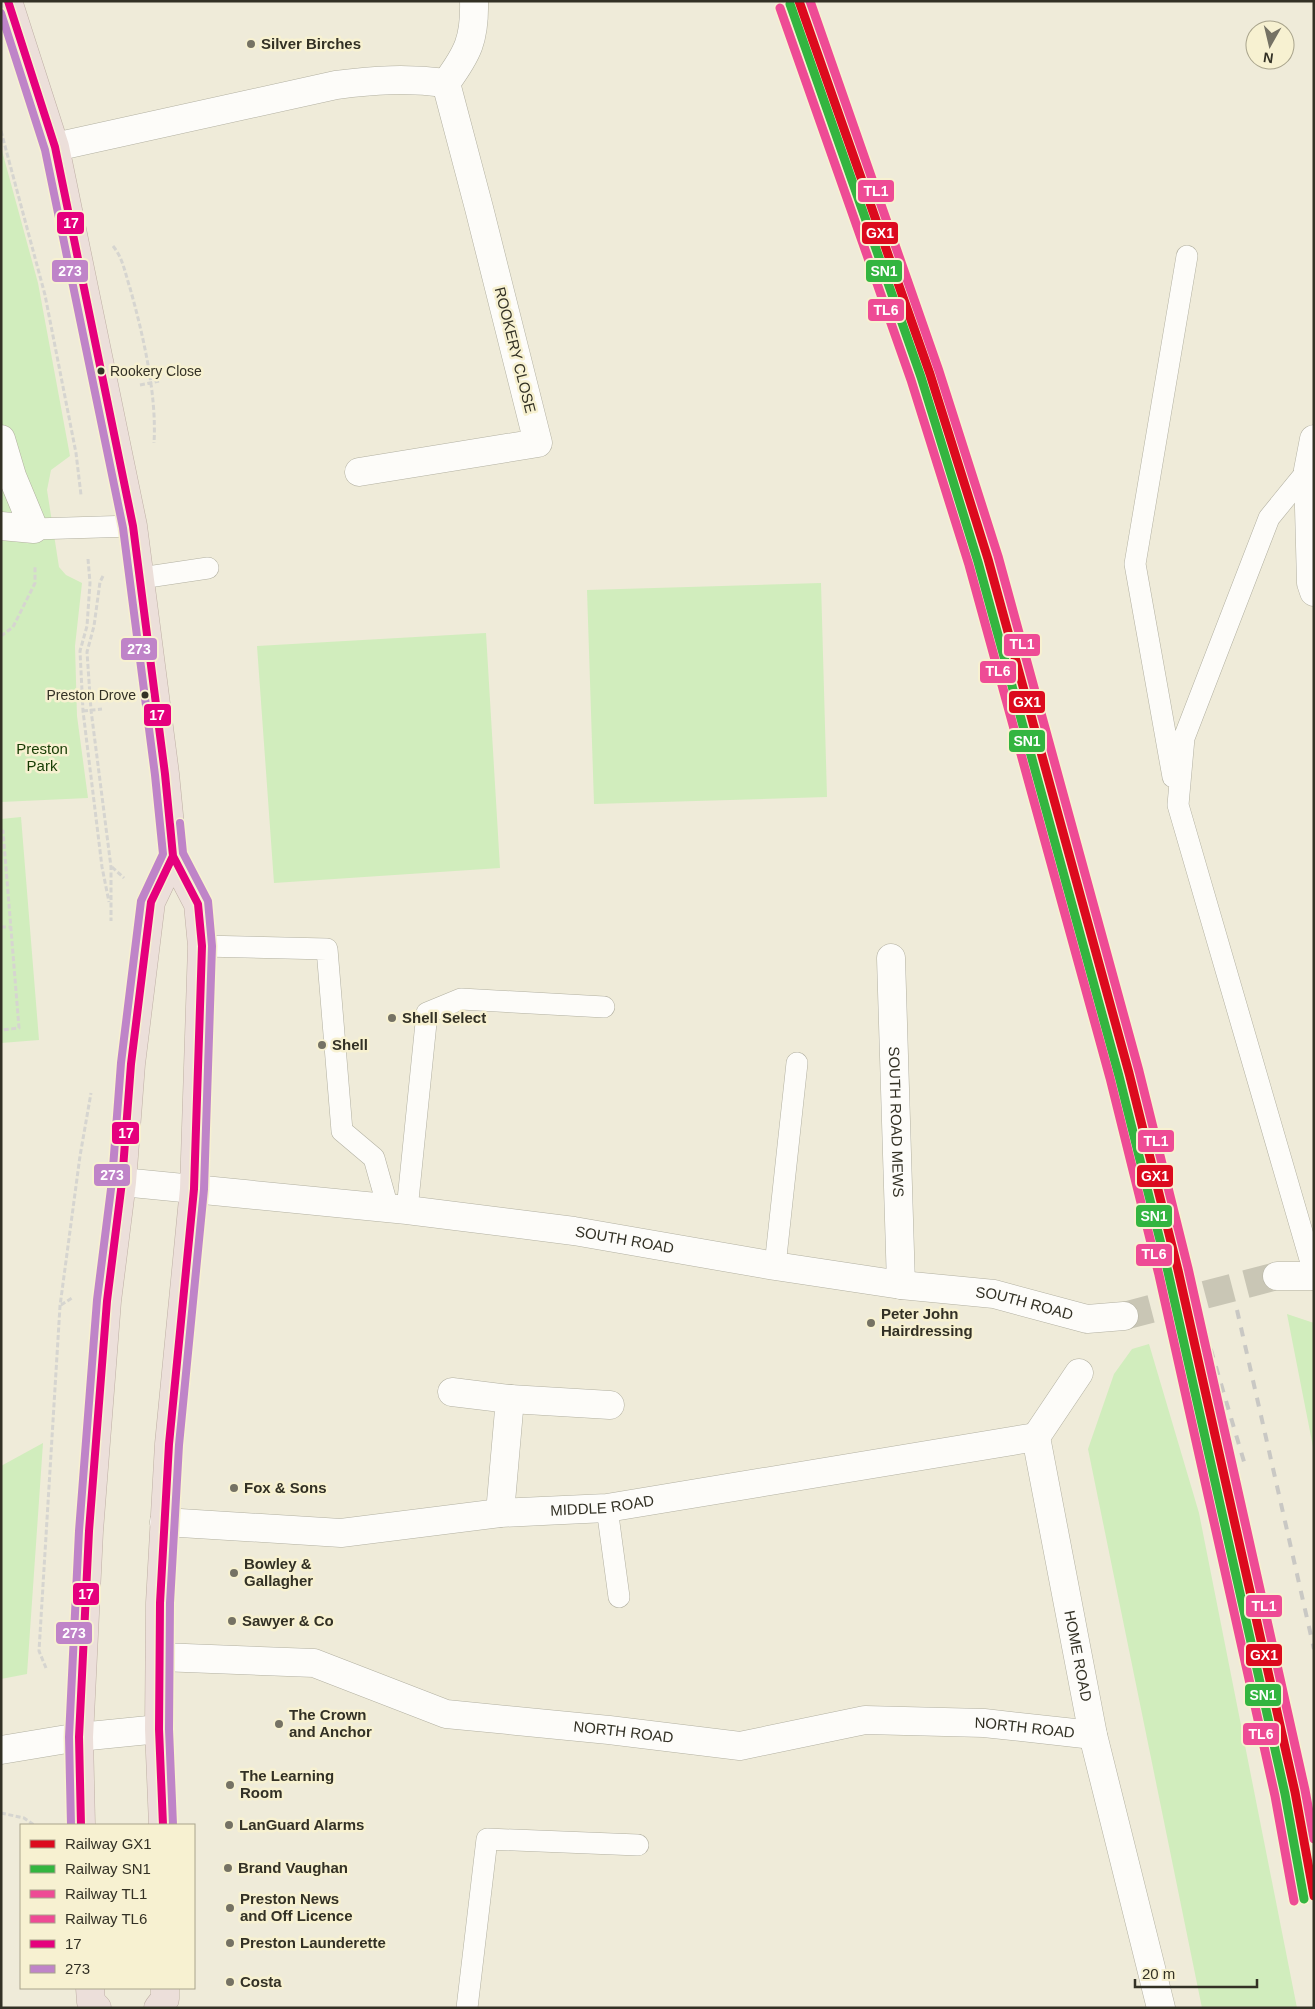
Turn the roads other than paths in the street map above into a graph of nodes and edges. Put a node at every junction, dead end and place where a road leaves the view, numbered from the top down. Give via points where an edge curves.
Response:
1 (8, 1) edge
2 (474, 1) edge
3 (446, 83) junction
4 (55, 147) junction
5 (1187, 256) dead end
6 (1, 439) edge
7 (1314, 439) edge
8 (1308, 470) junction
9 (359, 472) dead end
10 (1, 526) edge
11 (134, 526) junction
12 (34, 529) junction
13 (208, 568) dead end
14 (141, 578) junction
15 (1314, 592) edge
16 (1178, 805) junction
17 (173, 856) junction
18 (202, 946) junction
19 (891, 958) dead end
20 (604, 1007) dead end
21 (797, 1063) dead end
22 (122, 1182) junction
23 (194, 1189) junction
24 (397, 1209) junction
25 (775, 1266) junction
26 (1314, 1275) edge
27 (1278, 1276) tunnel mouth
28 (901, 1285) junction
29 (1124, 1316) tunnel mouth
30 (1079, 1373) dead end
31 (452, 1392) dead end
32 (510, 1399) junction
33 (610, 1405) dead end
34 (1036, 1437) junction
35 (607, 1508) junction
36 (500, 1514) junction
37 (164, 1522) junction
38 (619, 1597) dead end
39 (160, 1657) junction
40 (158, 1729) junction
41 (1093, 1735) junction
42 (79, 1737) junction
43 (1, 1750) edge
44 (81, 1824) edge
45 (163, 1824) edge
46 (638, 1845) dead end
47 (90, 1989) edge
48 (165, 1989) edge
49 (97, 2008) edge
50 (158, 2008) edge
51 (467, 2008) edge
52 (1161, 2008) edge

1 - 4 highway
2 - 3 street via 472,40
3 - 4 street via 377,80 336,85
3 - 9 street, ROOKERY CLOSE via 538,443
4 - 11 highway
5 - 16 lane via 1135,564
6 - 12 street
7 - 8 street
8 - 15 street via 1311,583
8 - 16 lane via 1268,518 1184,738
10 - 12 street
11 - 12 lane
11 - 14 highway
13 - 14 lane
14 - 17 highway
16 - 26 lane
17 - 18 highway via 198,904
17 - 22 highway via 151,902 131,1064
18 - 23 highway
18 - 24 lane via 327,949 342,1131 374,1158
19 - 28 street, SOUTH ROAD MEWS
20 - 24 lane via 461,999 427,1013
21 - 25 lane
22 - 23 street, SOUTH ROAD
22 - 42 highway via 107,1301 89,1531
23 - 24 street, SOUTH ROAD
23 - 37 highway via 168,1444
24 - 25 street, SOUTH ROAD via 574,1231
25 - 28 street, SOUTH ROAD
26 - 27 street
28 - 29 street, SOUTH ROAD via 994,1294 1087,1319
30 - 34 street
31 - 32 street
32 - 33 street
32 - 36 street
34 - 35 street, MIDDLE ROAD
34 - 41 street, HOME ROAD
35 - 36 street, MIDDLE ROAD
35 - 38 lane
36 - 37 street, MIDDLE ROAD via 341,1533
37 - 39 highway
39 - 40 highway
39 - 41 street, NORTH ROAD via 314,1663 446,1714 740,1746 865,1720 984,1723
40 - 42 street
40 - 45 highway
41 - 52 street, HOME ROAD
42 - 43 street
42 - 44 highway
46 - 51 lane via 487,1838
47 - 49 highway via 91,2002
48 - 50 highway via 165,1999

